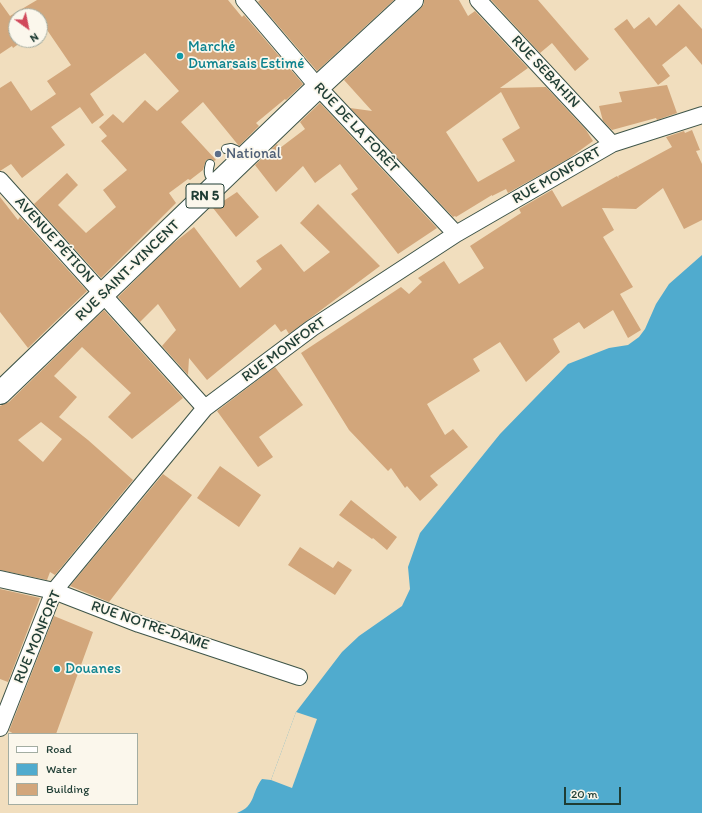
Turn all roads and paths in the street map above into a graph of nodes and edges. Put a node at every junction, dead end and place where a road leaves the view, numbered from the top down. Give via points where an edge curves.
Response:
1 (244, 0) edge
2 (412, 0) edge
3 (478, 0) edge
4 (318, 87) junction
5 (702, 115) edge
6 (612, 144) junction
7 (210, 164) dead end
8 (0, 180) edge
9 (218, 184) junction
10 (456, 234) junction
11 (103, 295) junction
12 (0, 393) edge
13 (205, 408) junction
14 (0, 579) edge
15 (54, 591) junction
16 (299, 677) dead end
17 (0, 728) edge

1 - 4 street, RUE DE LA FORÊT
2 - 4 main road, RUE SAINT-VINCENT / RN 5
3 - 6 street, RUE SEBAHIN
4 - 9 main road, RUE SAINT-VINCENT / RN 5 via 236,154
4 - 10 street, RUE DE LA FORÊT
5 - 6 street, RUE MONFORT
6 - 10 street, RUE MONFORT
7 - 9 lane via 209,177
8 - 11 street, AVENUE PÉTION
9 - 11 main road, RUE SAINT-VINCENT / RN 5
10 - 13 street, RUE MONFORT via 312,328
11 - 12 main road, RUE SAINT-VINCENT / RN 5
11 - 13 street, AVENUE PÉTION
13 - 15 street, RUE MONFORT
14 - 15 street, RUE NOTRE-DAME
15 - 16 street, RUE NOTRE-DAME via 139,624
15 - 17 street, RUE MONFORT

